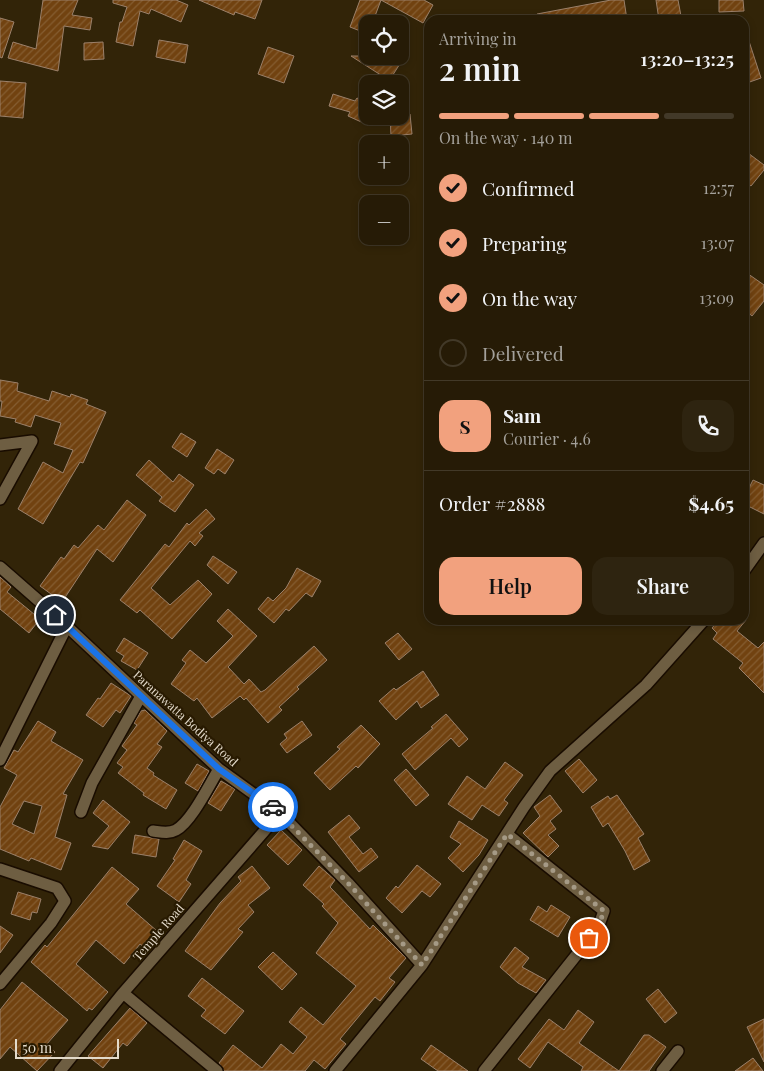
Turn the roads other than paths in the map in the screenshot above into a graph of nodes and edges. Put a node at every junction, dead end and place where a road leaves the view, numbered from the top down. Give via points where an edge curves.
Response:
1 (0, 445) edge
2 (0, 499) edge
3 (764, 543) edge
4 (749, 564) edge
5 (0, 567) edge
6 (700, 625) edge
7 (67, 626) junction
8 (141, 696) junction
9 (0, 760) edge
10 (219, 769) junction
11 (81, 812) dead end
12 (280, 813) junction
13 (153, 830) dead end
14 (507, 834) junction
15 (0, 869) edge
16 (422, 965) junction
17 (0, 984) edge
18 (123, 993) junction
19 (678, 1052) dead end
20 (60, 1071) edge
21 (217, 1071) edge
22 (335, 1071) edge
23 (484, 1071) edge
24 (662, 1071) edge

1 - 2 street via 32,442
3 - 4 street
5 - 7 street, Paranawatta Bodiya Road
6 - 14 street via 646,685 550,771
7 - 8 street, Paranawatta Bodiya Road
7 - 9 street
8 - 10 street, Paranawatta Bodiya Road
8 - 11 street via 112,745
10 - 12 street, Paranawatta Bodiya Road
10 - 13 street via 185,822 175,830
12 - 16 street, Paranawatta Bodiya Road
12 - 18 street, Temple Road
14 - 16 street
14 - 23 street via 604,911 578,953
15 - 17 street via 57,888 65,901 51,923
16 - 22 street
18 - 20 street, Temple Road
18 - 21 street
19 - 24 street

